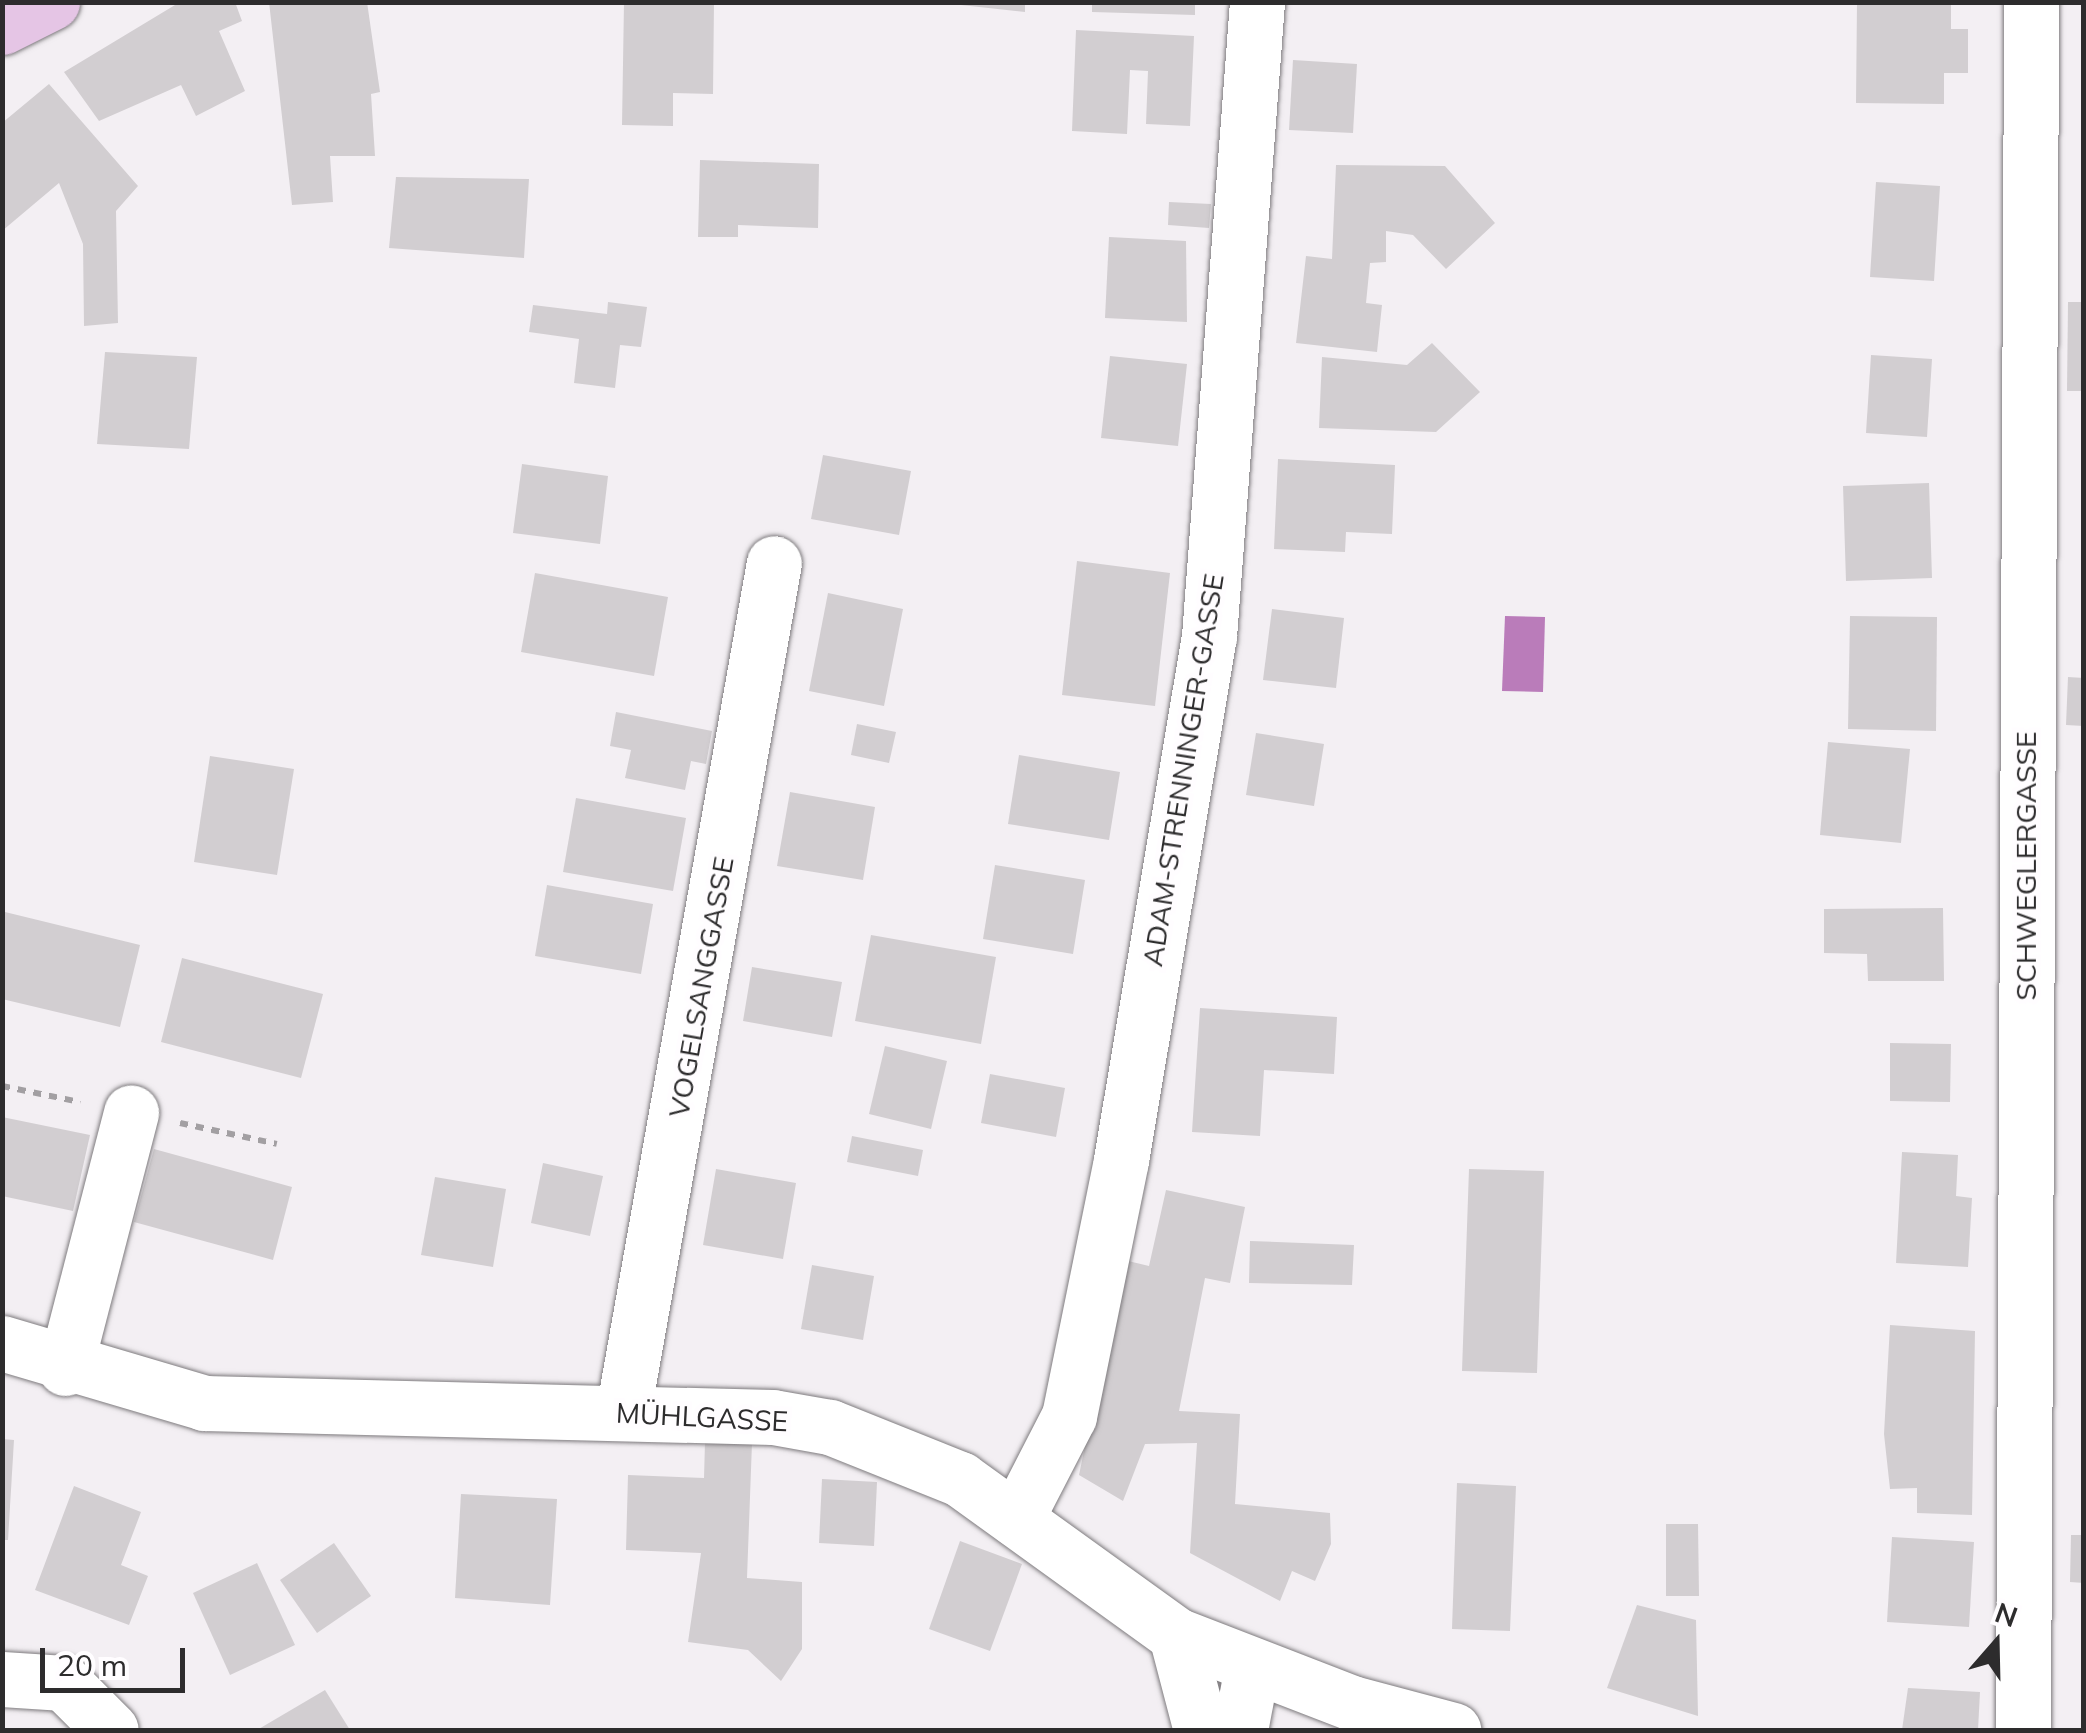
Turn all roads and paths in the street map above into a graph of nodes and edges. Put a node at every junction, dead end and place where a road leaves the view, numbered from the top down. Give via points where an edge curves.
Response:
1 (52, 2) edge
2 (1257, 2) edge
3 (2030, 2) edge
4 (2, 27) edge
5 (774, 563) dead end
6 (131, 1112) dead end
7 (2, 1343) edge
8 (65, 1368) junction
9 (623, 1412) junction
10 (1016, 1518) junction
11 (1176, 1635) junction
12 (1252, 1667) junction
13 (2, 1679) edge
14 (110, 1730) edge
15 (1200, 1730) edge
16 (1240, 1730) edge
17 (1453, 1730) edge
18 (2023, 1730) edge

1 - 4 main road
2 - 10 street, ADAM-STRENNINGER-GASSE via 1208,636 1122,1160 1069,1416
3 - 18 street, SCHWEGLERGASSE
5 - 9 street, VOGELSANGGASSE
6 - 8 street
7 - 8 street, MÜHLGASSE
8 - 9 street, MÜHLGASSE via 204,1403
9 - 10 street, MÜHLGASSE via 773,1416 876,1439 922,1457
10 - 11 street, MÜHLGASSE
11 - 12 street, MÜHLGASSE
11 - 15 street
12 - 16 street
12 - 17 street, MÜHLGASSE
13 - 14 street via 64,1683

